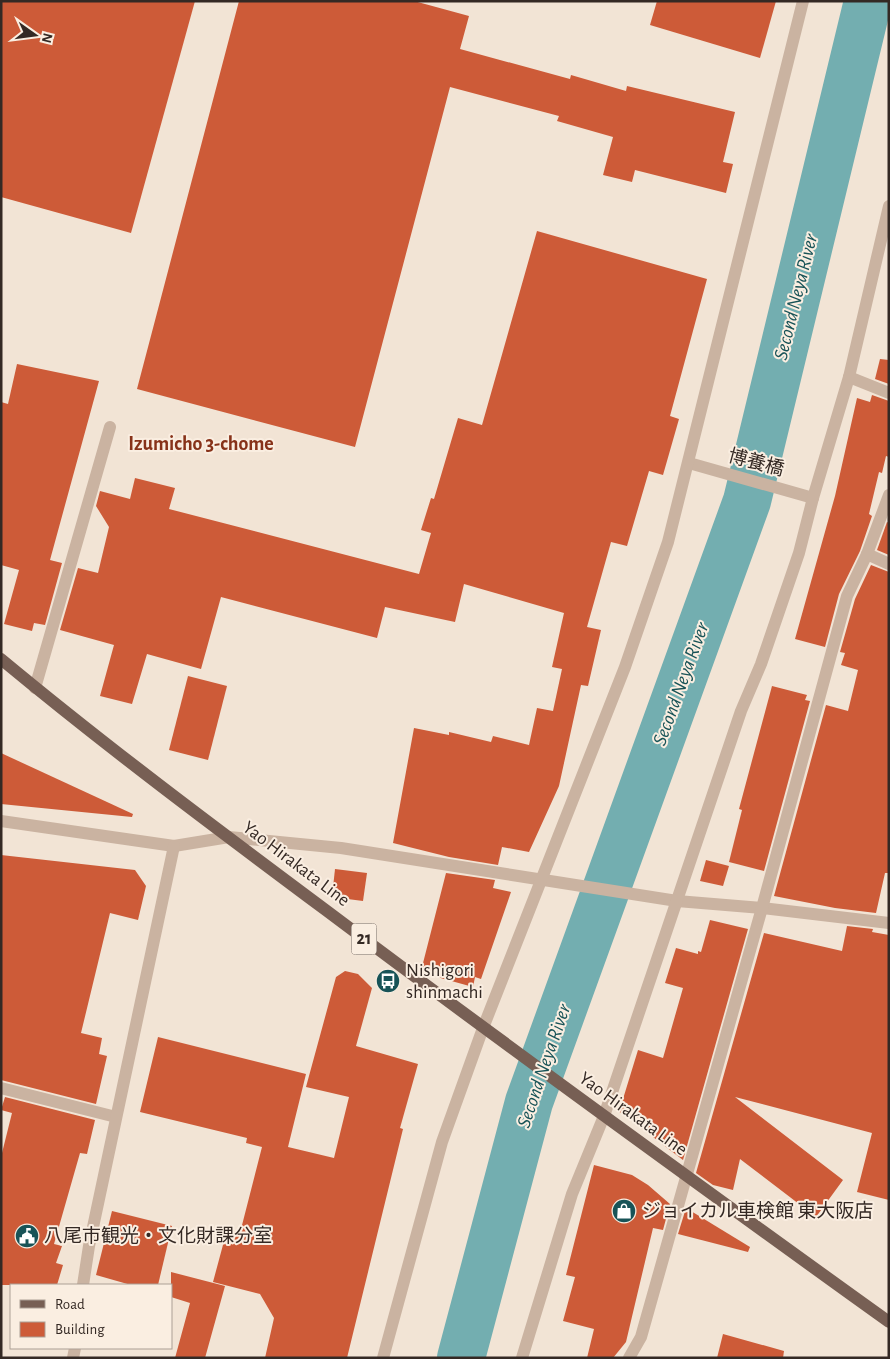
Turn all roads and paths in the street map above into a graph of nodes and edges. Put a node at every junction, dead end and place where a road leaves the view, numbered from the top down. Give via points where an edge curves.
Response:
1 (803, 1) edge
2 (889, 206) edge
3 (887, 222) edge
4 (849, 377) junction
5 (889, 393) edge
6 (110, 427) dead end
7 (689, 463) junction
8 (889, 495) edge
9 (813, 498) junction
10 (867, 554) junction
11 (889, 564) edge
12 (1, 659) edge
13 (34, 688) junction
14 (1, 821) edge
15 (229, 837) junction
16 (174, 846) junction
17 (542, 881) junction
18 (677, 901) junction
19 (762, 908) junction
20 (889, 923) edge
21 (483, 1028) junction
22 (1, 1088) edge
23 (604, 1116) junction
24 (116, 1117) junction
25 (686, 1176) junction
26 (83, 1284) edge
27 (889, 1322) edge
28 (383, 1358) edge
29 (522, 1358) edge
30 (629, 1358) edge

1 - 7 street
2 - 3 street
3 - 4 street
4 - 5 street
4 - 9 street
6 - 13 street
7 - 9 street, 博養橋
7 - 17 street via 668,542 625,667
8 - 10 street
9 - 18 street via 799,553
10 - 11 street
10 - 19 street via 847,596
12 - 13 main road, Yao Hirakata Line / 21
13 - 15 main road, Yao Hirakata Line / 21
14 - 16 street
15 - 16 street
15 - 17 street via 340,848
15 - 21 main road, Yao Hirakata Line / 21
16 - 24 street
17 - 18 street
17 - 21 street
18 - 19 street
18 - 23 street
19 - 20 street
19 - 25 street
21 - 23 main road, Yao Hirakata Line / 21
21 - 28 street via 442,1142
22 - 24 street
23 - 25 main road, Yao Hirakata Line / 21
23 - 29 street via 572,1194
24 - 26 street
25 - 27 main road, Yao Hirakata Line / 21
25 - 30 street via 640,1338

